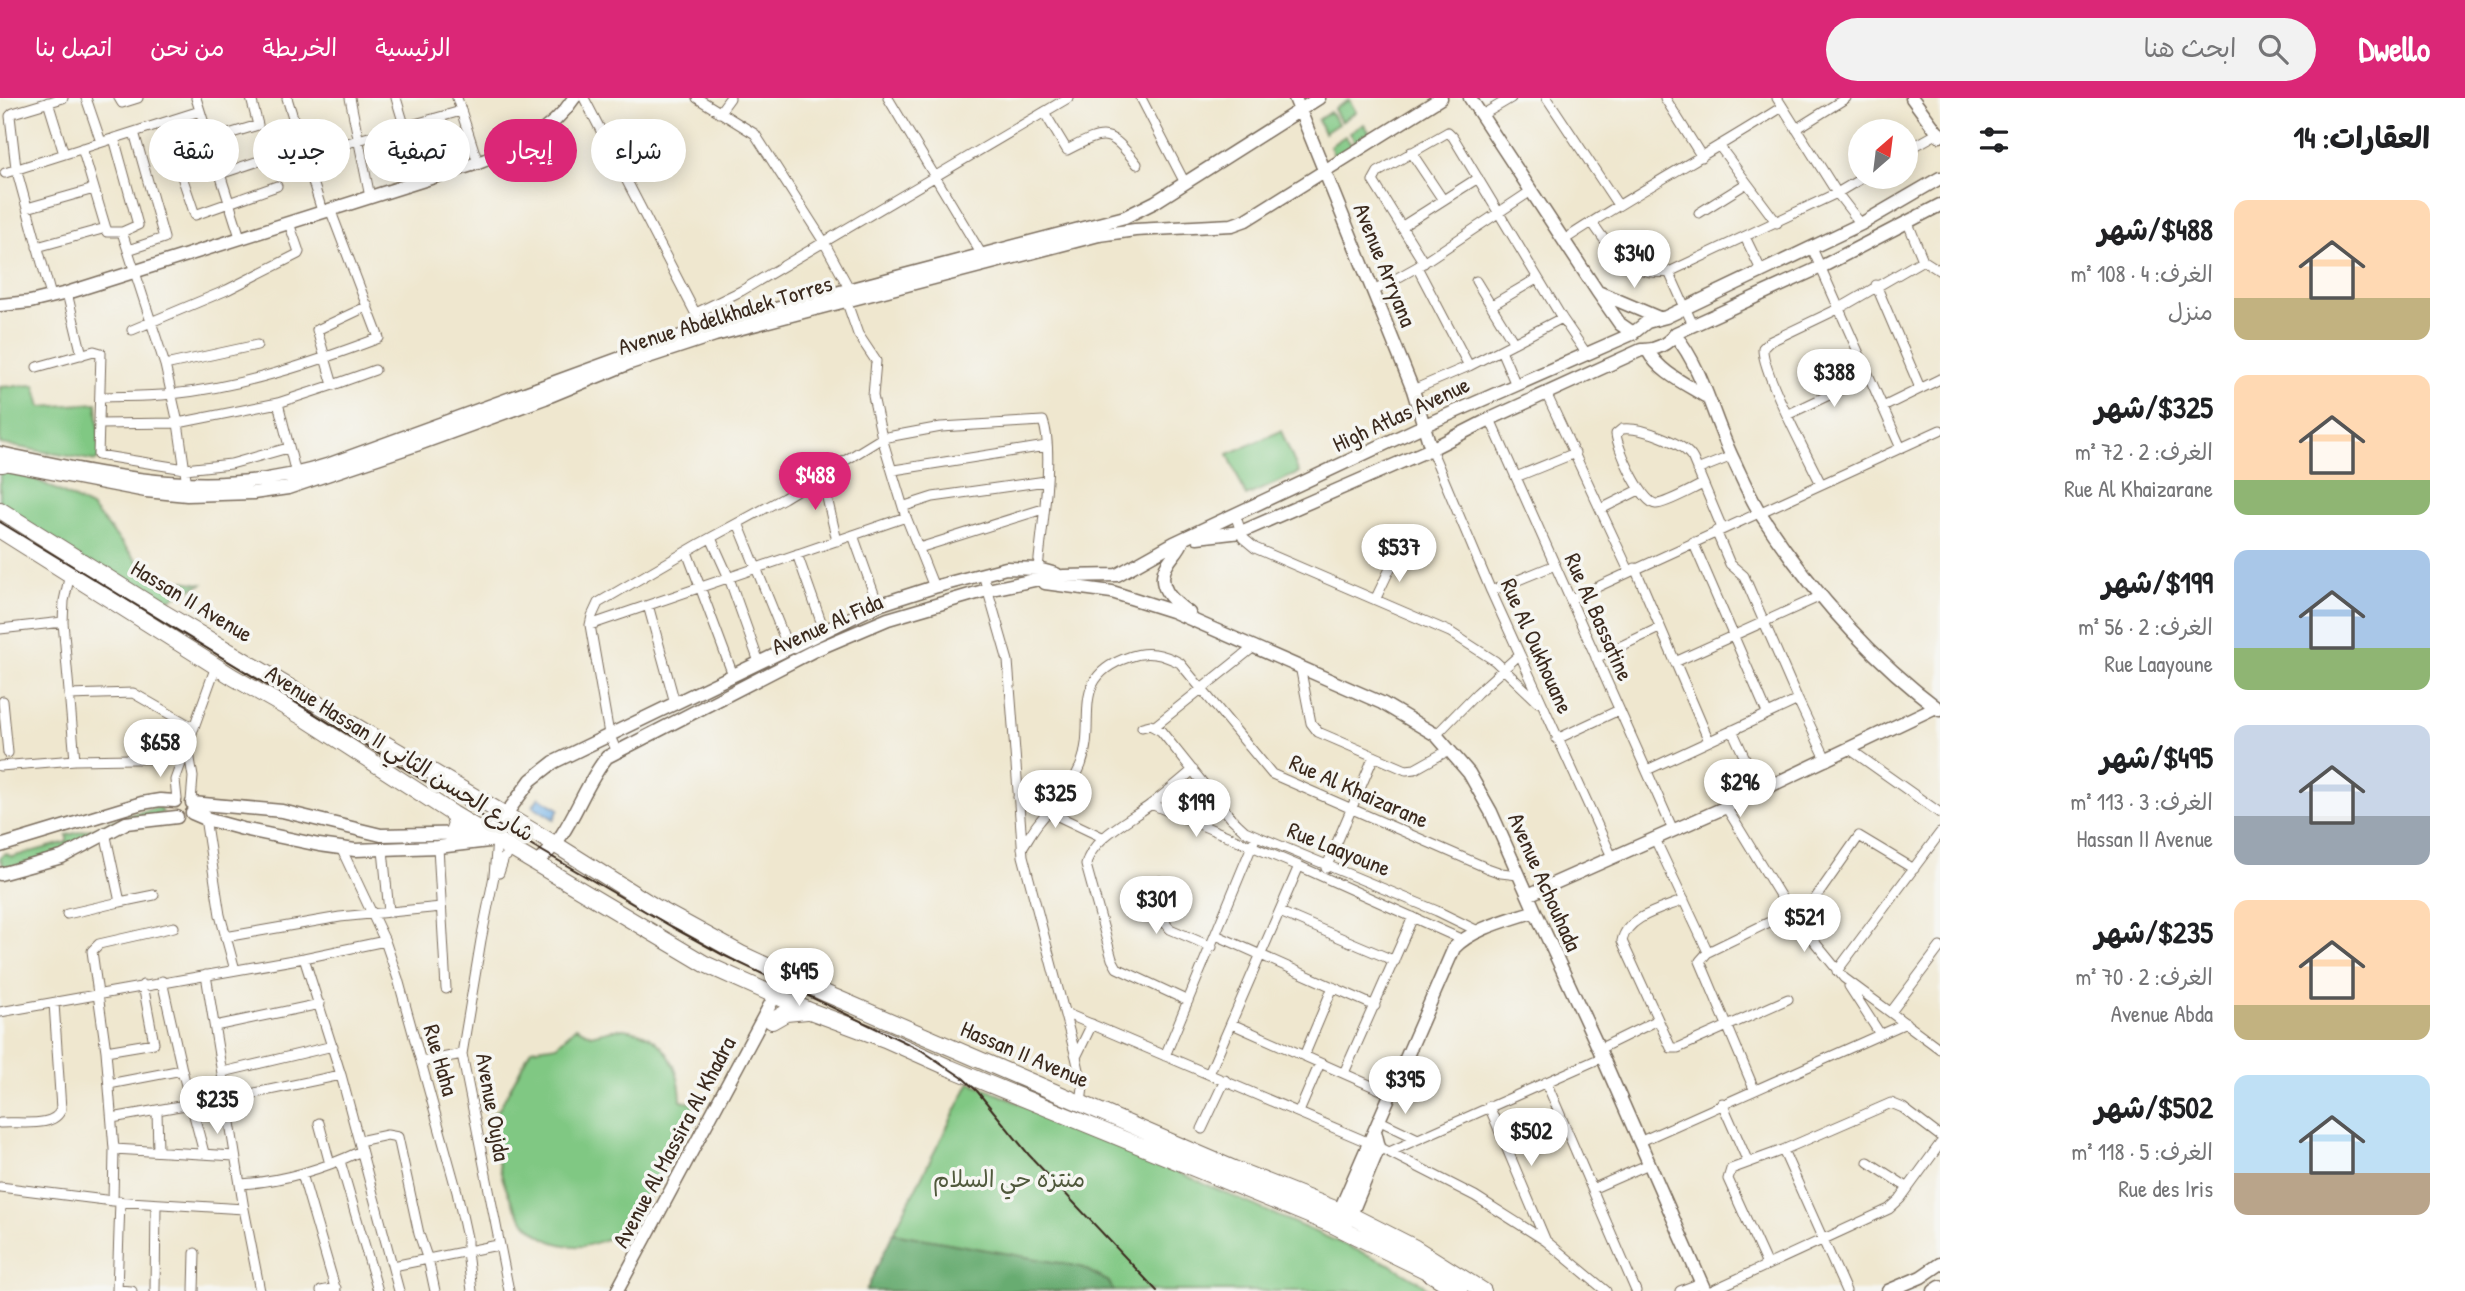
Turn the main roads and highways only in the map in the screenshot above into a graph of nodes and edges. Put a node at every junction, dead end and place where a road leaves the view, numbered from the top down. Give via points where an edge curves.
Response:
1 (0, 510) edge
2 (0, 530) edge
3 (453, 814) junction
4 (497, 828) junction
5 (452, 835) road end
6 (556, 845) joint
7 (780, 998) joint
8 (810, 1011) junction
9 (772, 1021) road end
10 (1342, 1220) junction
11 (1425, 1270) junction
12 (1437, 1291) edge
13 (1459, 1291) edge
14 (1483, 1291) edge

1 - 4 highway, Hassan II Avenue
2 - 3 highway, Avenue Hassan II شارع الحسن الثاني
3 - 4 highway, Avenue Hassan II شارع الحسن الثاني
3 - 5 highway
4 - 6 highway, Avenue Hassan II شارع الحسن الثاني
4 - 7 highway, Avenue Hassan II شارع الحسن الثاني via 514,850 705,964
6 - 10 highway, Hassan II Avenue via 741,954
7 - 8 highway, Hassan II Avenue
8 - 9 highway via 794,1011
8 - 10 highway, Hassan II Avenue
10 - 11 highway, Hassan II Avenue
10 - 14 highway, Hassan II Avenue via 1415,1248
11 - 12 highway
11 - 13 highway, Hassan II Avenue

